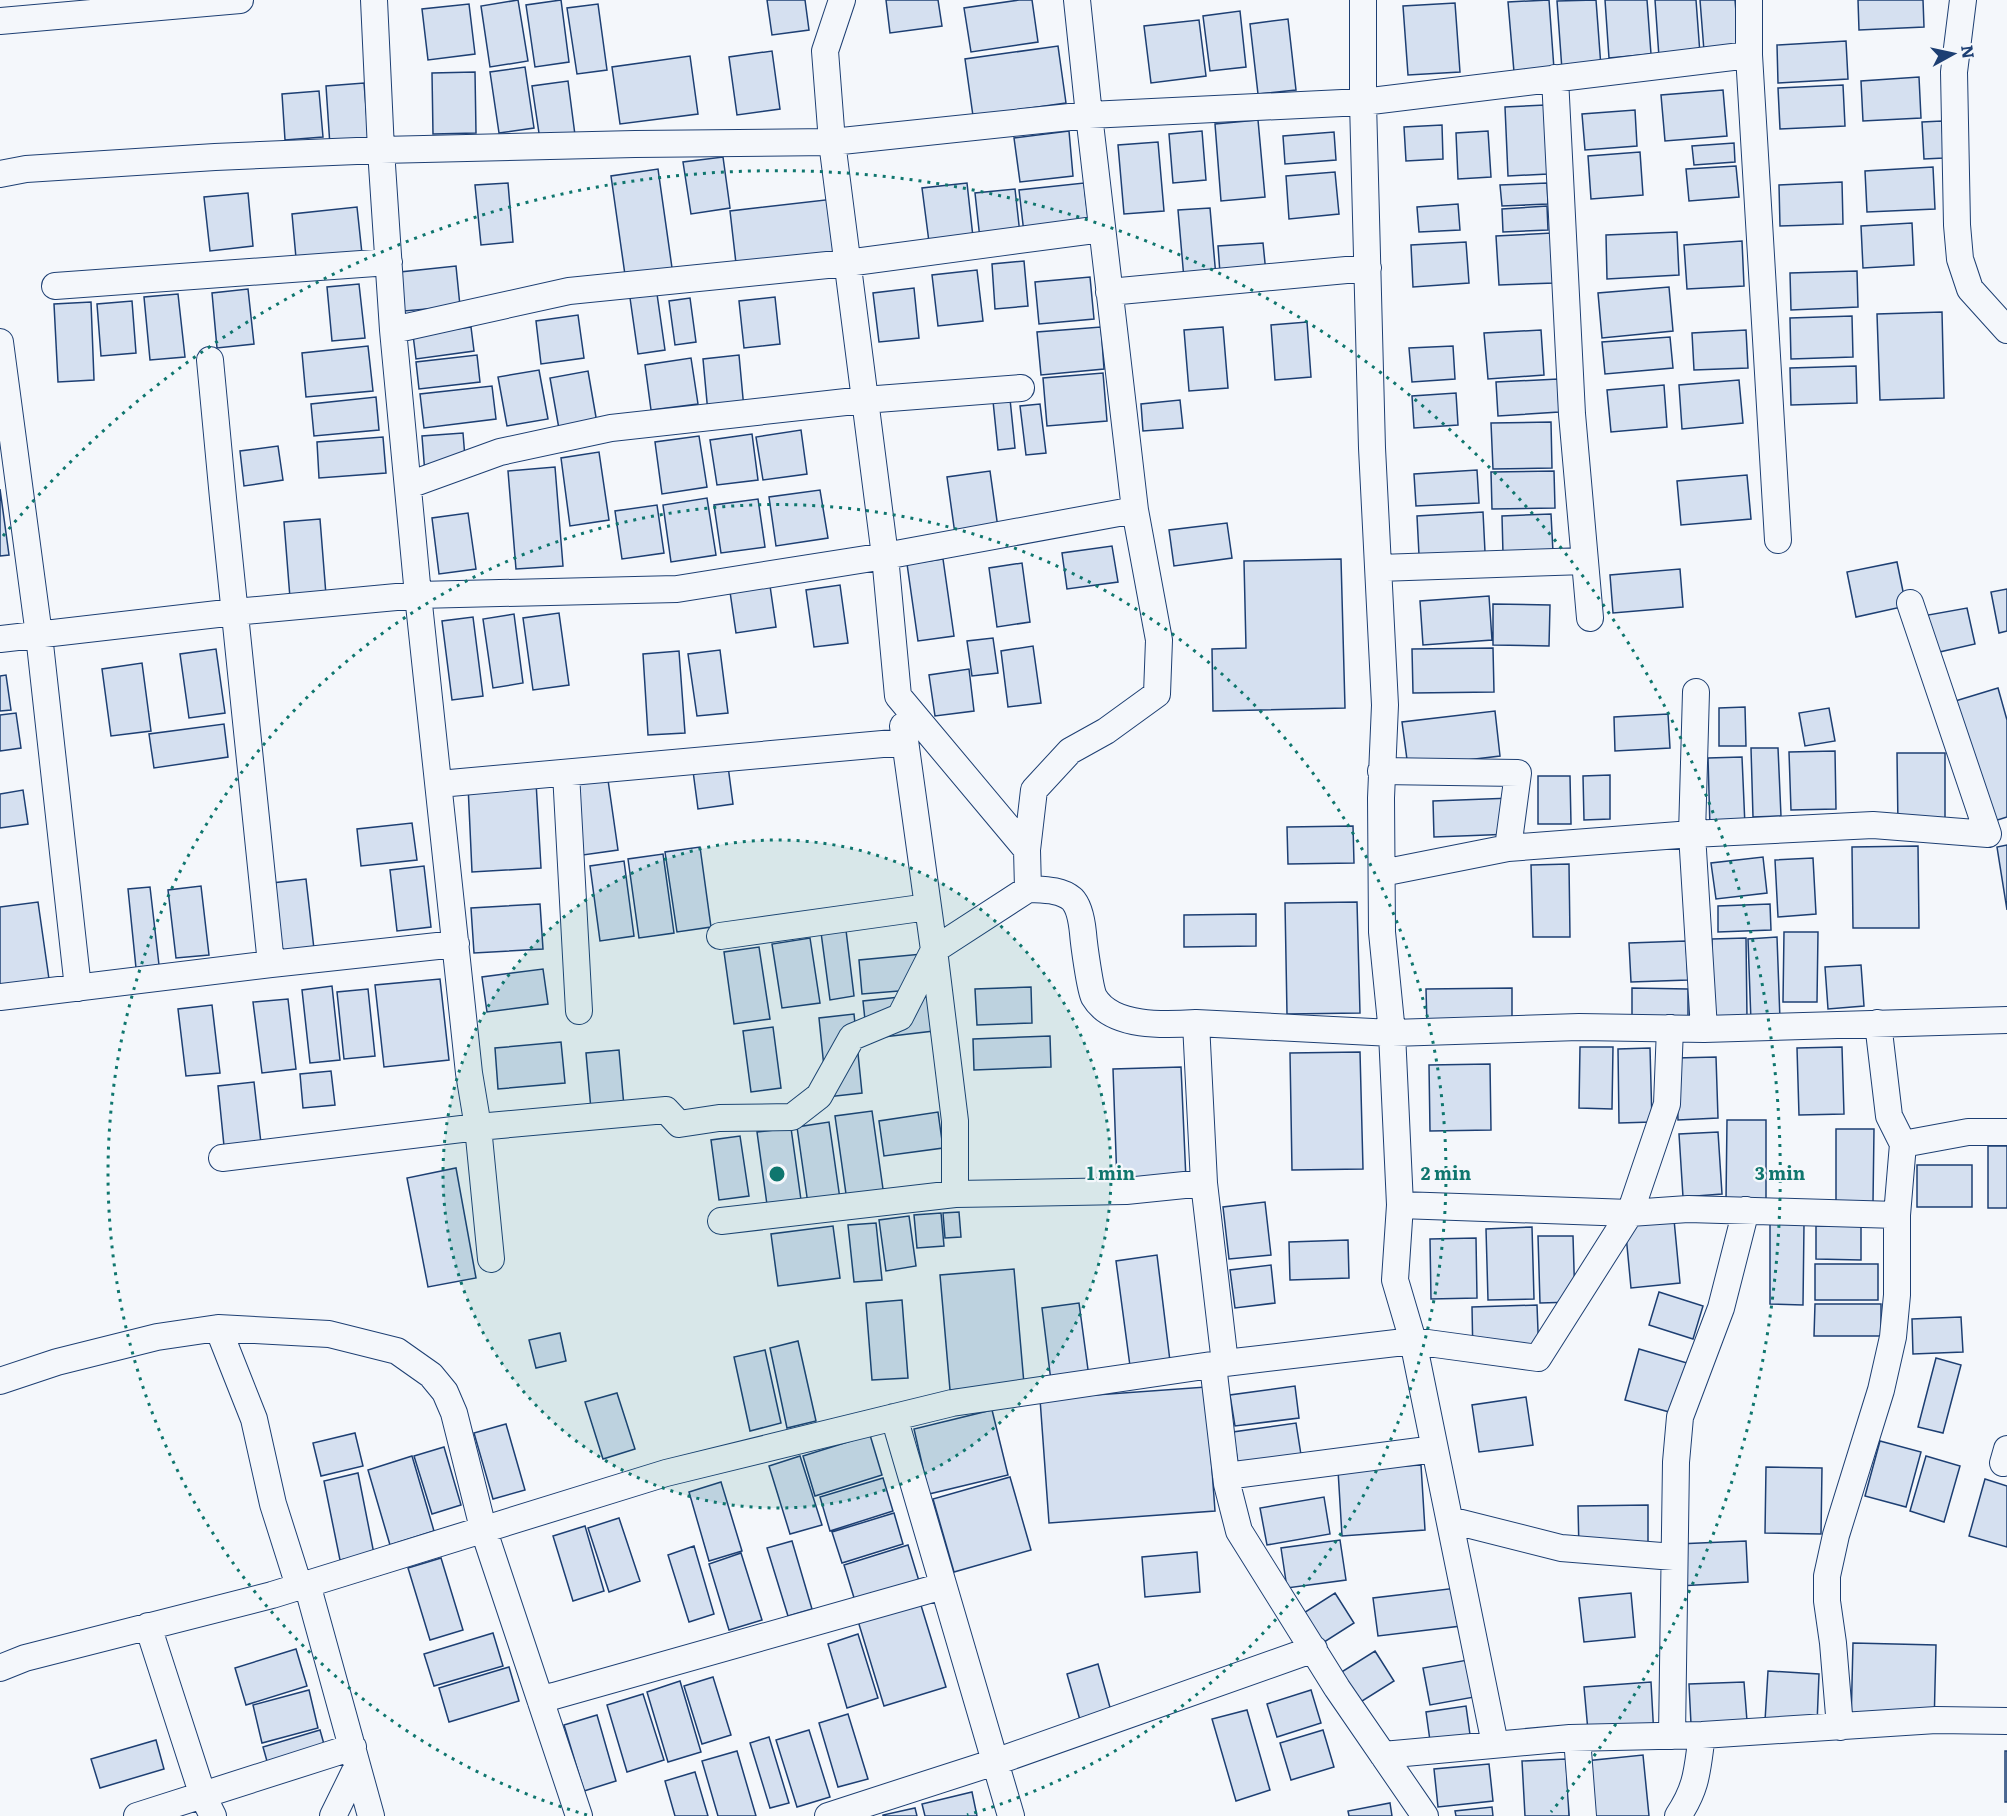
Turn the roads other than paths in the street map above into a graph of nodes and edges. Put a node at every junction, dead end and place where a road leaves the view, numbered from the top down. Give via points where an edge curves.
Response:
1 (240, 0) edge
2 (374, 0) edge
3 (842, 0) edge
4 (1077, 0) edge
5 (1363, 0) edge
6 (1749, 0) edge
7 (1963, 0) edge
8 (0, 21) edge
9 (1749, 55) junction
10 (1556, 78) junction
11 (1364, 102) junction
12 (1089, 115) junction
13 (832, 142) junction
14 (381, 150) junction
15 (0, 174) edge
16 (1102, 229) junction
17 (388, 262) junction
18 (847, 263) junction
19 (1368, 268) junction
20 (55, 286) dead end
21 (1109, 292) junction
22 (393, 330) junction
23 (2007, 330) edge
24 (0, 349) edge
25 (210, 360) dead end
26 (1021, 388) dead end
27 (864, 400) junction
28 (409, 485) junction
29 (1135, 510) junction
30 (1778, 540) dead end
31 (885, 556) junction
32 (1585, 561) junction
33 (1378, 568) junction
34 (418, 595) junction
35 (1910, 603) dead end
36 (234, 612) junction
37 (1590, 618) dead end
38 (39, 635) junction
39 (0, 639) edge
40 (1696, 692) dead end
41 (898, 696) junction
42 (905, 742) junction
43 (1381, 771) junction
44 (566, 773) junction
45 (439, 784) junction
46 (1998, 832) edge
47 (1692, 834) junction
48 (1508, 848) junction
49 (1027, 850) junction
50 (1382, 873) junction
51 (1028, 889) junction
52 (928, 907) junction
53 (720, 936) dead end
54 (456, 944) junction
55 (934, 950) junction
56 (271, 963) junction
57 (78, 988) junction
58 (0, 998) edge
59 (579, 1011) dead end
60 (2007, 1020) edge
61 (1196, 1023) junction
62 (1878, 1023) junction
63 (1670, 1028) junction
64 (1704, 1029) junction
65 (1392, 1033) junction
66 (478, 1127) junction
67 (2007, 1132) edge
68 (1903, 1144) junction
69 (222, 1158) dead end
70 (1204, 1183) junction
71 (956, 1194) junction
72 (1400, 1205) junction
73 (1746, 1210) junction
74 (1630, 1213) junction
75 (1897, 1215) junction
76 (722, 1221) dead end
77 (491, 1258) dead end
78 (218, 1328) junction
79 (1413, 1341) junction
80 (1219, 1364) junction
81 (0, 1381) edge
82 (894, 1417) junction
83 (1435, 1449) junction
84 (1226, 1476) junction
85 (1450, 1520) junction
86 (483, 1528) junction
87 (1674, 1557) junction
88 (303, 1585) junction
89 (943, 1586) junction
90 (148, 1626) junction
91 (1314, 1649) junction
92 (0, 1668) edge
93 (540, 1699) junction
94 (2007, 1721) edge
95 (1840, 1727) junction
96 (1702, 1735) junction
97 (1672, 1736) junction
98 (1577, 1738) junction
99 (1495, 1744) junction
100 (1383, 1755) junction
101 (355, 1757) junction
102 (996, 1761) junction
103 (208, 1806) edge
104 (137, 1816) edge
105 (333, 1816) edge
106 (371, 1816) edge
107 (579, 1816) edge
108 (828, 1816) edge
109 (1011, 1816) edge
110 (1425, 1816) edge
111 (1583, 1816) edge
112 (1678, 1816) edge

1 - 8 street
2 - 14 street
3 - 13 street via 825,51
4 - 12 street
5 - 11 street
6 - 9 street
7 - 23 street via 1954,72 1960,259 1970,290
9 - 10 street
9 - 30 street
10 - 11 street
10 - 32 street via 1572,414
11 - 12 street
11 - 19 street
12 - 13 street
12 - 16 street
13 - 14 street
13 - 18 street
14 - 15 street via 214,157
14 - 17 street
16 - 18 street
16 - 21 street
17 - 20 street
17 - 22 street
18 - 22 street via 569,291
18 - 27 street
19 - 21 street
19 - 33 street
21 - 29 street
22 - 28 street
24 - 38 street
25 - 36 street
26 - 27 street
27 - 28 street via 611,428 500,452
27 - 31 street
28 - 34 street
29 - 31 street
29 - 49 street via 1159,640 1157,694 1070,751 1034,790
31 - 34 street via 677,589
31 - 41 street
32 - 33 street
32 - 37 street
33 - 43 street via 1385,705
34 - 36 street
34 - 45 street
35 - 46 street
36 - 38 street
36 - 56 street
38 - 39 street
38 - 57 street
40 - 47 street
41 - 42 street
41 - 49 street
42 - 44 street
42 - 52 street
43 - 48 street via 1518,774
43 - 50 street
44 - 45 street
44 - 59 street
45 - 54 street
46 - 47 street via 1873,825
47 - 48 street
47 - 64 street
48 - 50 street
49 - 51 street
50 - 65 street via 1382,932
51 - 55 street
51 - 61 street via 1060,892 1073,900 1100,1003 1111,1013 1135,1022
52 - 53 street
52 - 55 street
54 - 56 street
54 - 66 street
55 - 66 street via 900,1017 852,1037 819,1096 792,1117 719,1118 679,1124 666,1110
55 - 71 street via 954,1121
56 - 57 street
57 - 58 street
60 - 62 street
61 - 65 street
61 - 70 street
62 - 64 street
62 - 68 street via 1889,1116
63 - 64 street
63 - 65 street
63 - 74 street via 1667,1104
65 - 72 street
66 - 69 street
66 - 77 street
67 - 68 street via 1968,1131
68 - 75 street
70 - 71 street via 1126,1191
70 - 80 street
71 - 76 street
72 - 74 street
72 - 79 street via 1395,1280
73 - 74 street
73 - 75 street
73 - 87 street via 1721,1308 1680,1417
74 - 79 street via 1538,1358
75 - 95 street via 1893,1337 1827,1576
78 - 81 street via 157,1337
78 - 86 street via 329,1334 397,1351 430,1375 445,1392 454,1413
78 - 88 street via 254,1419 273,1504
79 - 80 street
79 - 83 street
80 - 82 street via 952,1402
80 - 84 street
82 - 86 street via 666,1473
82 - 89 street
83 - 84 street
83 - 85 street
84 - 91 street via 1239,1531
85 - 87 street via 1561,1548
85 - 99 street
86 - 88 street
86 - 93 street
87 - 97 street
88 - 90 street
88 - 101 street
89 - 93 street
89 - 102 street
90 - 92 street
90 - 103 street
91 - 100 street
91 - 102 street
93 - 107 street
94 - 95 street via 1936,1720
95 - 96 street
96 - 97 street
96 - 112 street via 1695,1785
97 - 98 street
98 - 99 street
98 - 111 street
99 - 100 street
100 - 110 street
101 - 103 street
101 - 105 street
101 - 106 street
102 - 108 street
102 - 109 street
103 - 104 street

